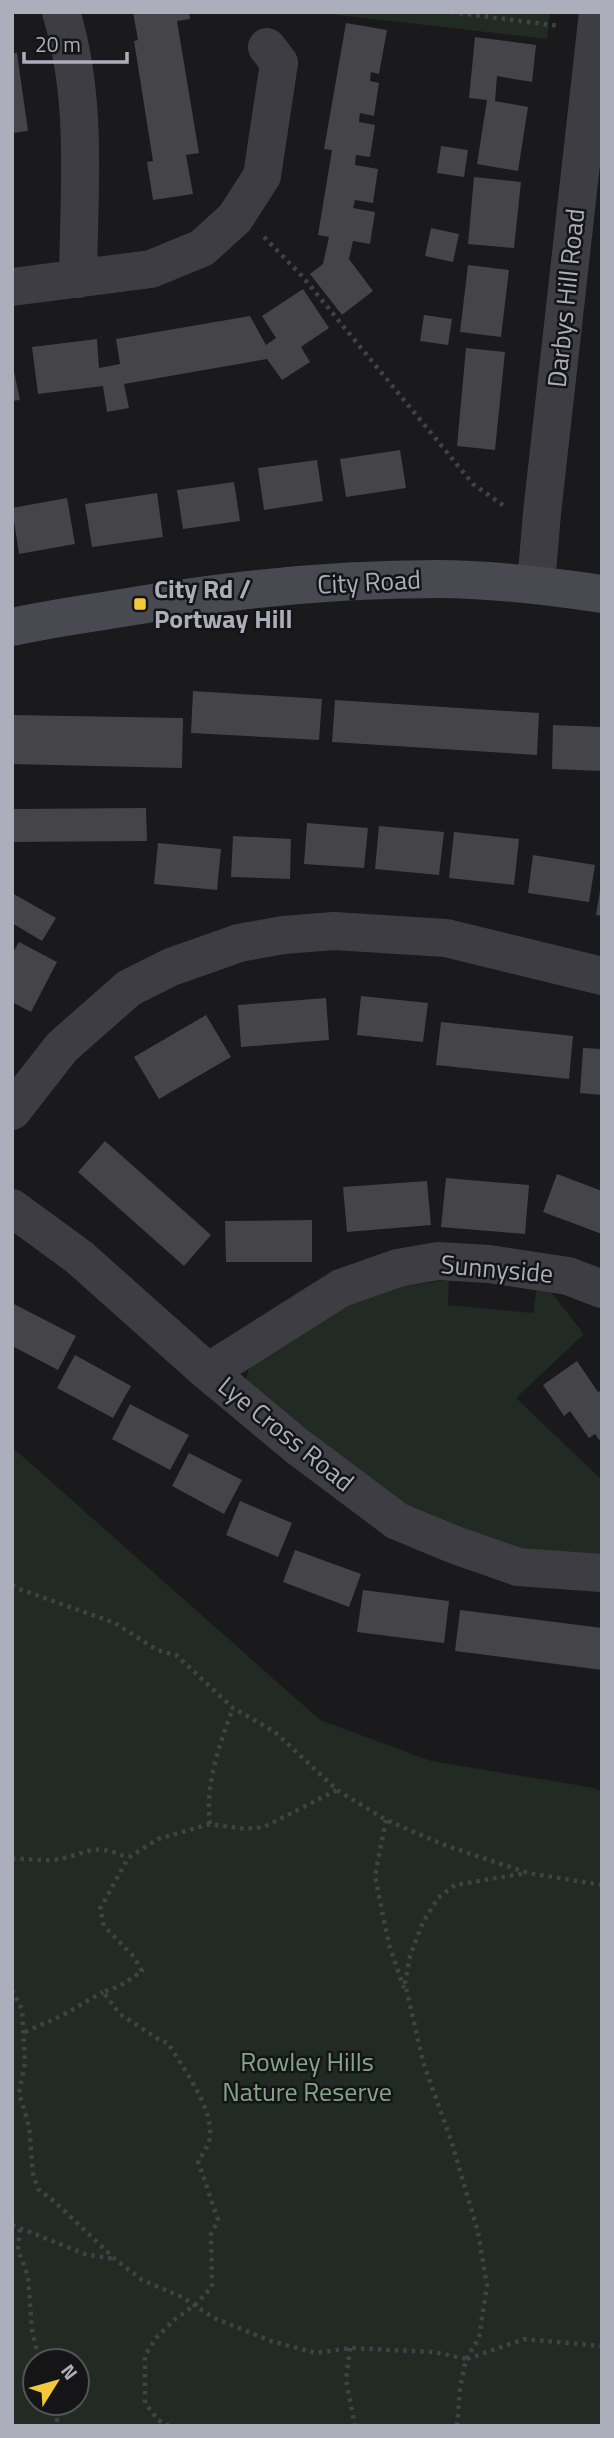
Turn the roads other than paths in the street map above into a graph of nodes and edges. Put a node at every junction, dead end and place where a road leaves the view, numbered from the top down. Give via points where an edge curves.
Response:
1 (61, 12) edge
2 (598, 12) edge
3 (267, 47) dead end
4 (78, 279) junction
5 (12, 287) edge
6 (536, 584) junction
7 (602, 594) edge
8 (12, 627) edge
9 (602, 976) edge
10 (12, 1111) edge
11 (12, 1208) edge
12 (602, 1289) edge
13 (208, 1372) junction
14 (602, 1573) edge

1 - 4 street via 73,57 80,118
2 - 6 street, Darbys Hill Road
3 - 4 street via 279,64 262,176 234,218 202,248 151,269
4 - 5 street
6 - 7 street, City Road
6 - 8 street, City Road via 439,579 263,588
9 - 10 street via 446,938 334,931 239,943 171,967 129,988 62,1047
11 - 13 street, Lye Cross Road via 79,1257
12 - 13 street, Sunnyside via 568,1276 489,1264 438,1261 398,1268 341,1288
13 - 14 street, Lye Cross Road via 397,1521 519,1567

